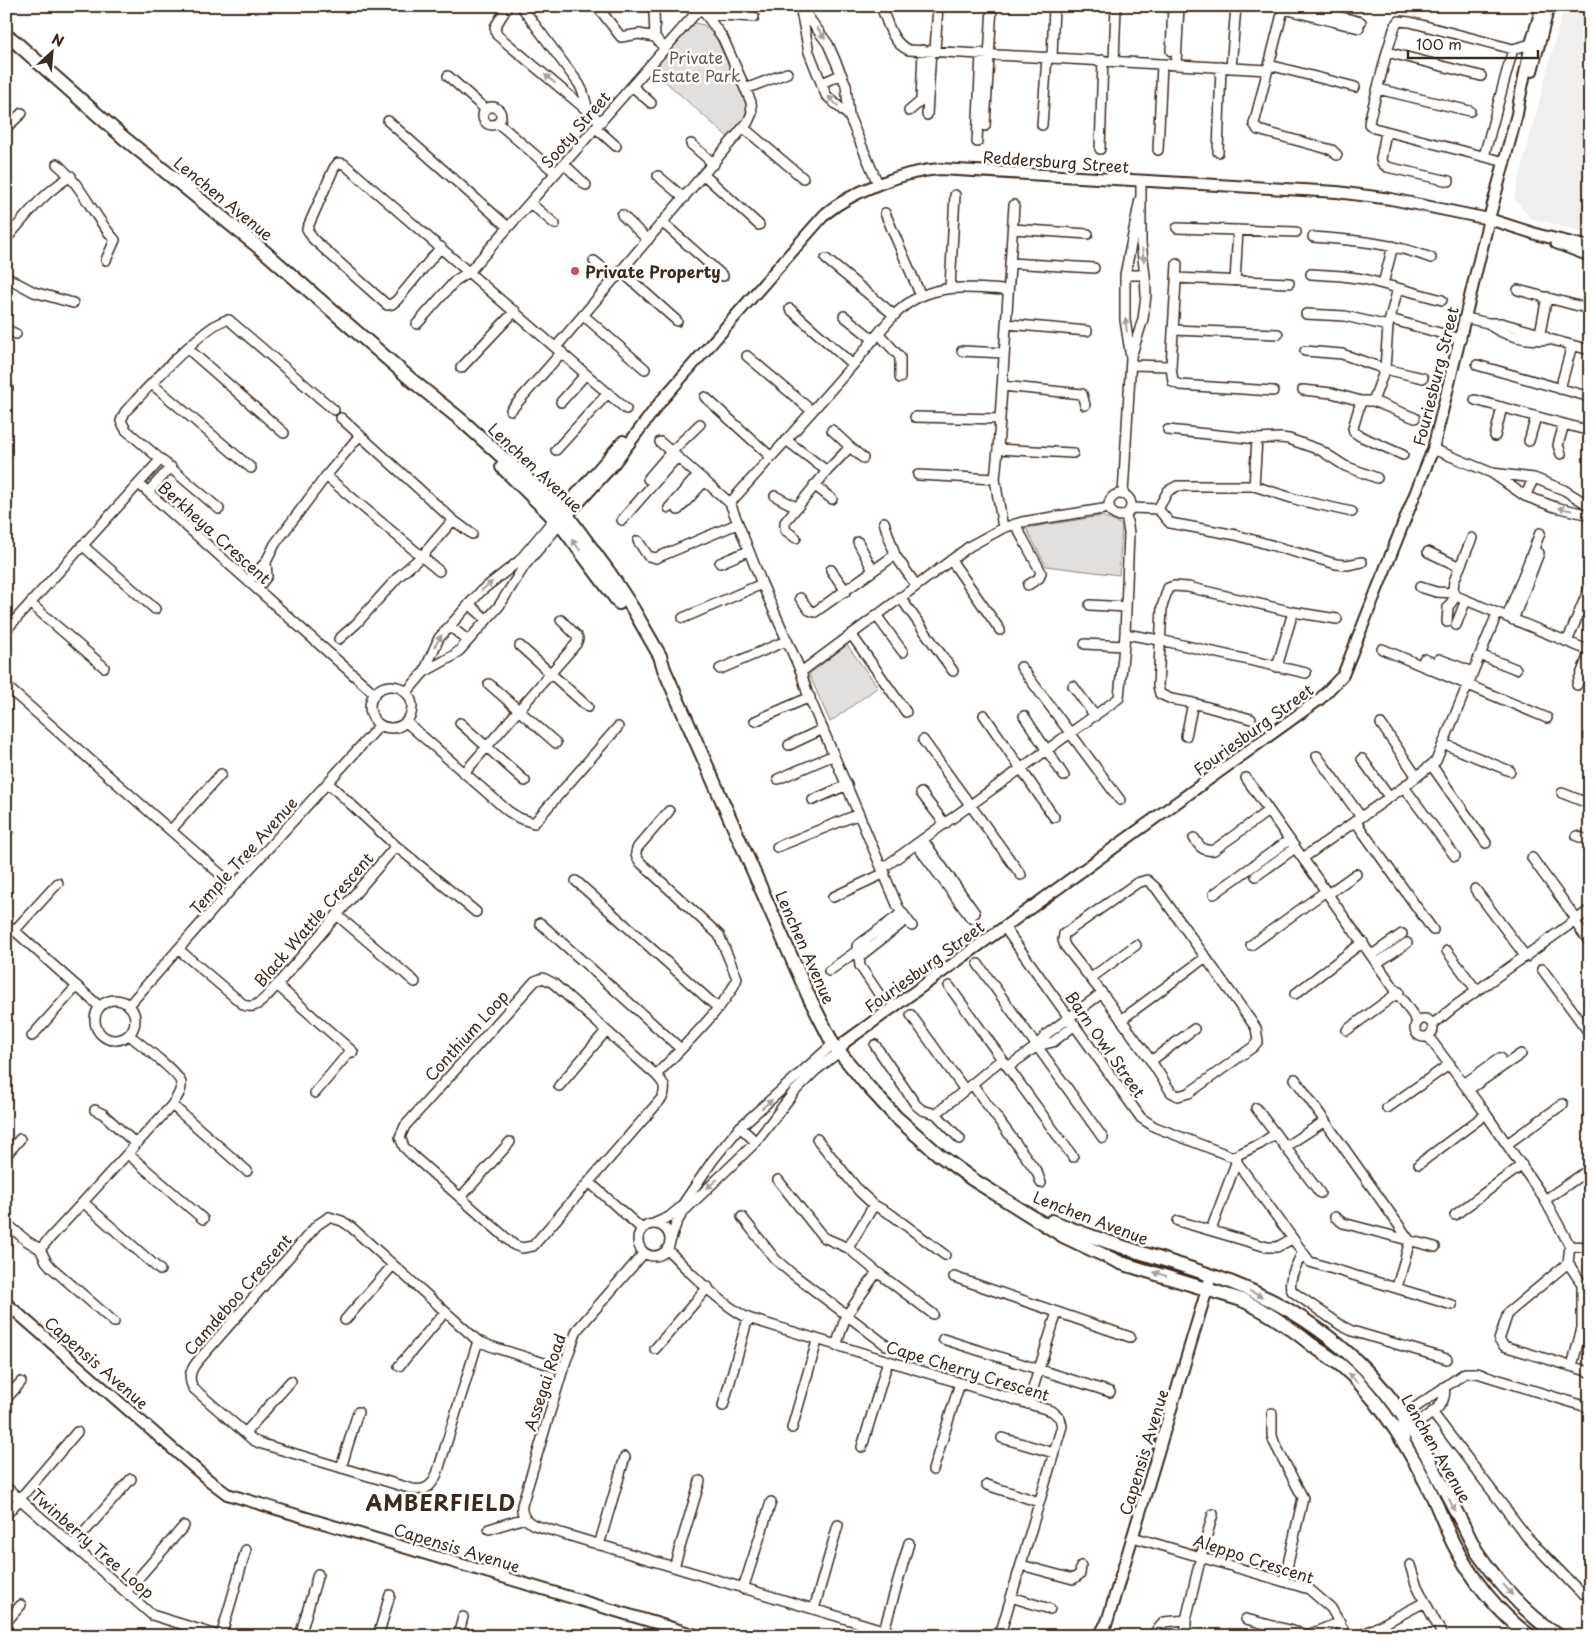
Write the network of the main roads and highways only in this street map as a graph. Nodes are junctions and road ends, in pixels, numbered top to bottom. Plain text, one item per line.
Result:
1 (9, 36) edge
2 (1012, 1205) junction
3 (1530, 1636) edge
4 (1558, 1636) edge

1 - 2 main road, Lenchen Avenue
3 -> 2 main road, Lenchen Avenue
2 -> 4 main road, Lenchen Avenue

